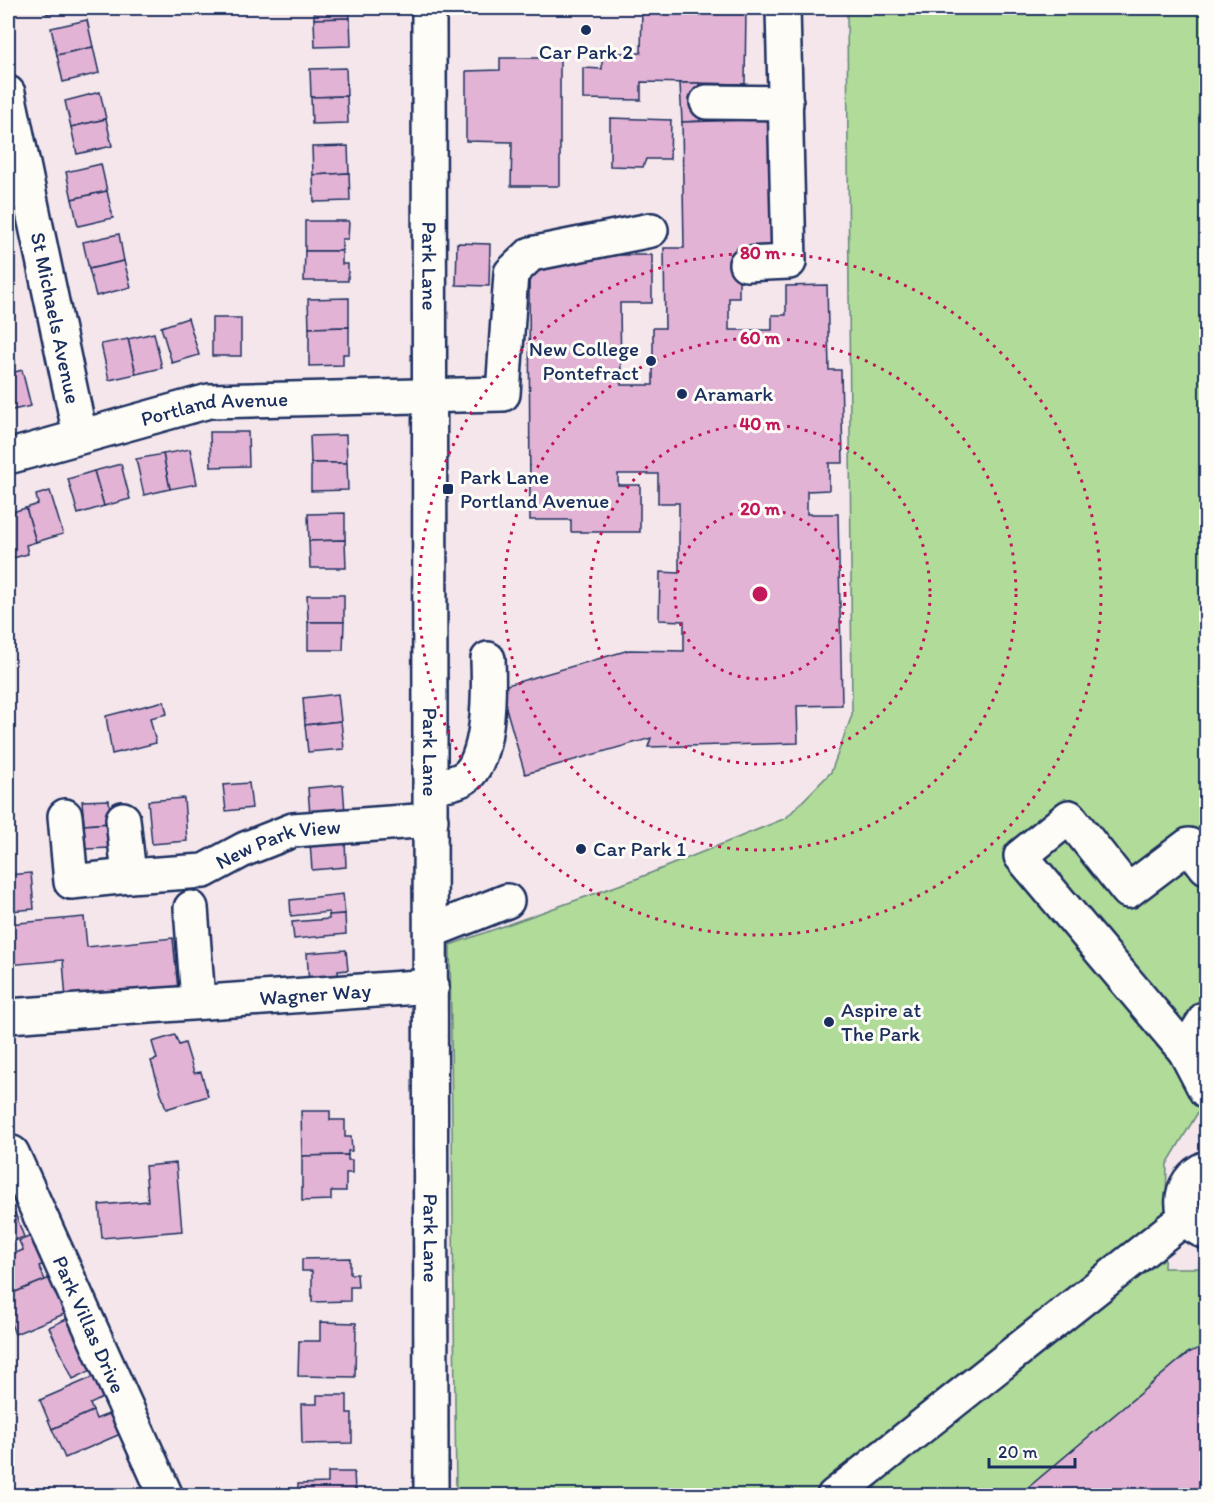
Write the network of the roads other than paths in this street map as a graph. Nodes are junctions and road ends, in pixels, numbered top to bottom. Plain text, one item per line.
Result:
1 (429, 8) edge
2 (783, 8) edge
3 (8, 93) edge
4 (707, 102) dead end
5 (786, 103) junction
6 (651, 230) dead end
7 (746, 264) dead end
8 (428, 398) junction
9 (80, 435) junction
10 (8, 457) edge
11 (488, 658) dead end
12 (430, 787) junction
13 (65, 816) dead end
14 (123, 819) dead end
15 (431, 820) junction
16 (1206, 867) edge
17 (129, 876) junction
18 (507, 901) dead end
19 (191, 908) dead end
20 (431, 931) junction
21 (432, 986) junction
22 (198, 1001) junction
23 (8, 1016) edge
24 (1206, 1018) edge
25 (1185, 1051) junction
26 (1206, 1091) edge
27 (12, 1153) dead end
28 (1206, 1168) edge
29 (1196, 1224) edge
30 (166, 1496) edge
31 (431, 1496) edge
32 (834, 1496) edge

1 - 8 street, Park Lane
2 - 5 street
3 - 9 street, St Michaels Avenue
4 - 5 street
5 - 7 street
6 - 8 street, Portland Avenue
8 - 9 street, Portland Avenue
8 - 12 street, Park Lane
9 - 10 street, Portland Avenue
11 - 12 street
12 - 15 street, Park Lane
13 - 17 street, New Park View
14 - 17 street
15 - 17 street, New Park View
15 - 20 street, Park Lane
16 - 25 street
18 - 20 street
19 - 22 street
20 - 21 street, Park Lane
21 - 22 street, Wagner Way
21 - 31 street, Park Lane
22 - 23 street, Wagner Way
24 - 25 street
25 - 26 street
27 - 30 street, Park Villas Drive
28 - 29 street
29 - 32 street

